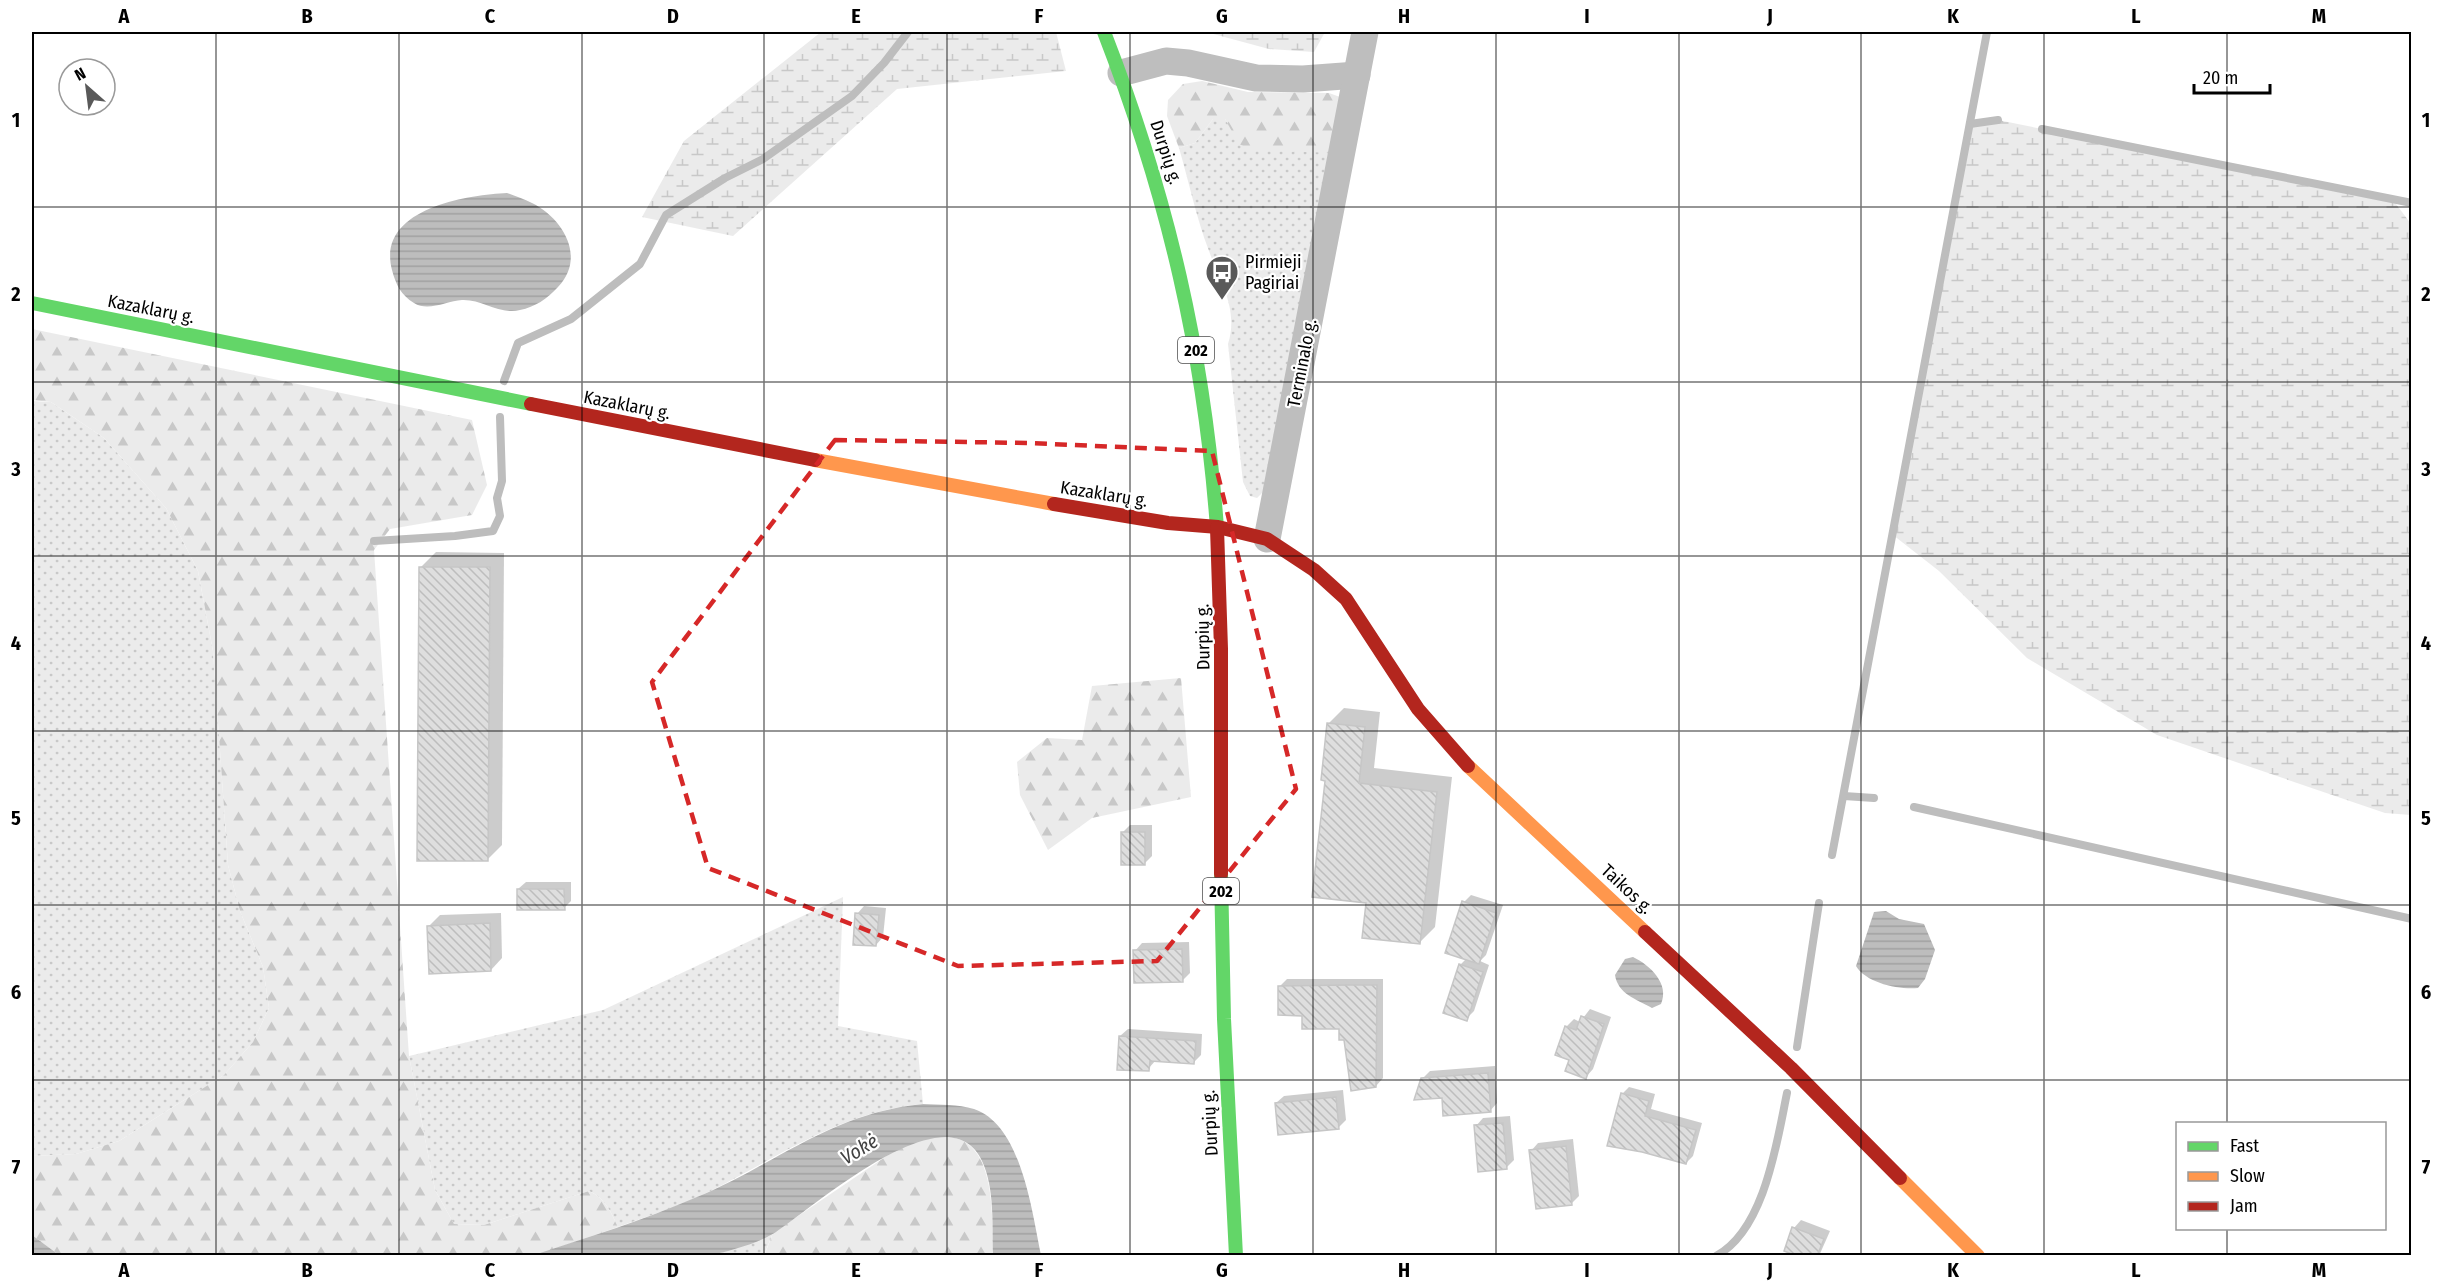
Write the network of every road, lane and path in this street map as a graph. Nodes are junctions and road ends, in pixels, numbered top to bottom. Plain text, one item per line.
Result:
1 (1104, 32) edge
2 (1365, 32) edge
3 (1121, 73) junction
4 (1357, 75) junction
5 (32, 303) edge
6 (1218, 527) junction
7 (1267, 539) junction
8 (1236, 1256) edge
9 (1978, 1256) edge

1 - 3 street, Durpių g. / 202
2 - 4 street, Terminalo g.
3 - 4 street
3 - 6 street, Durpių g. / 202
4 - 7 street, Terminalo g.
5 - 6 street, Kazaklarų g.
6 - 7 street
6 - 8 street, Durpių g. / 202
7 - 9 street, Taikos g.

